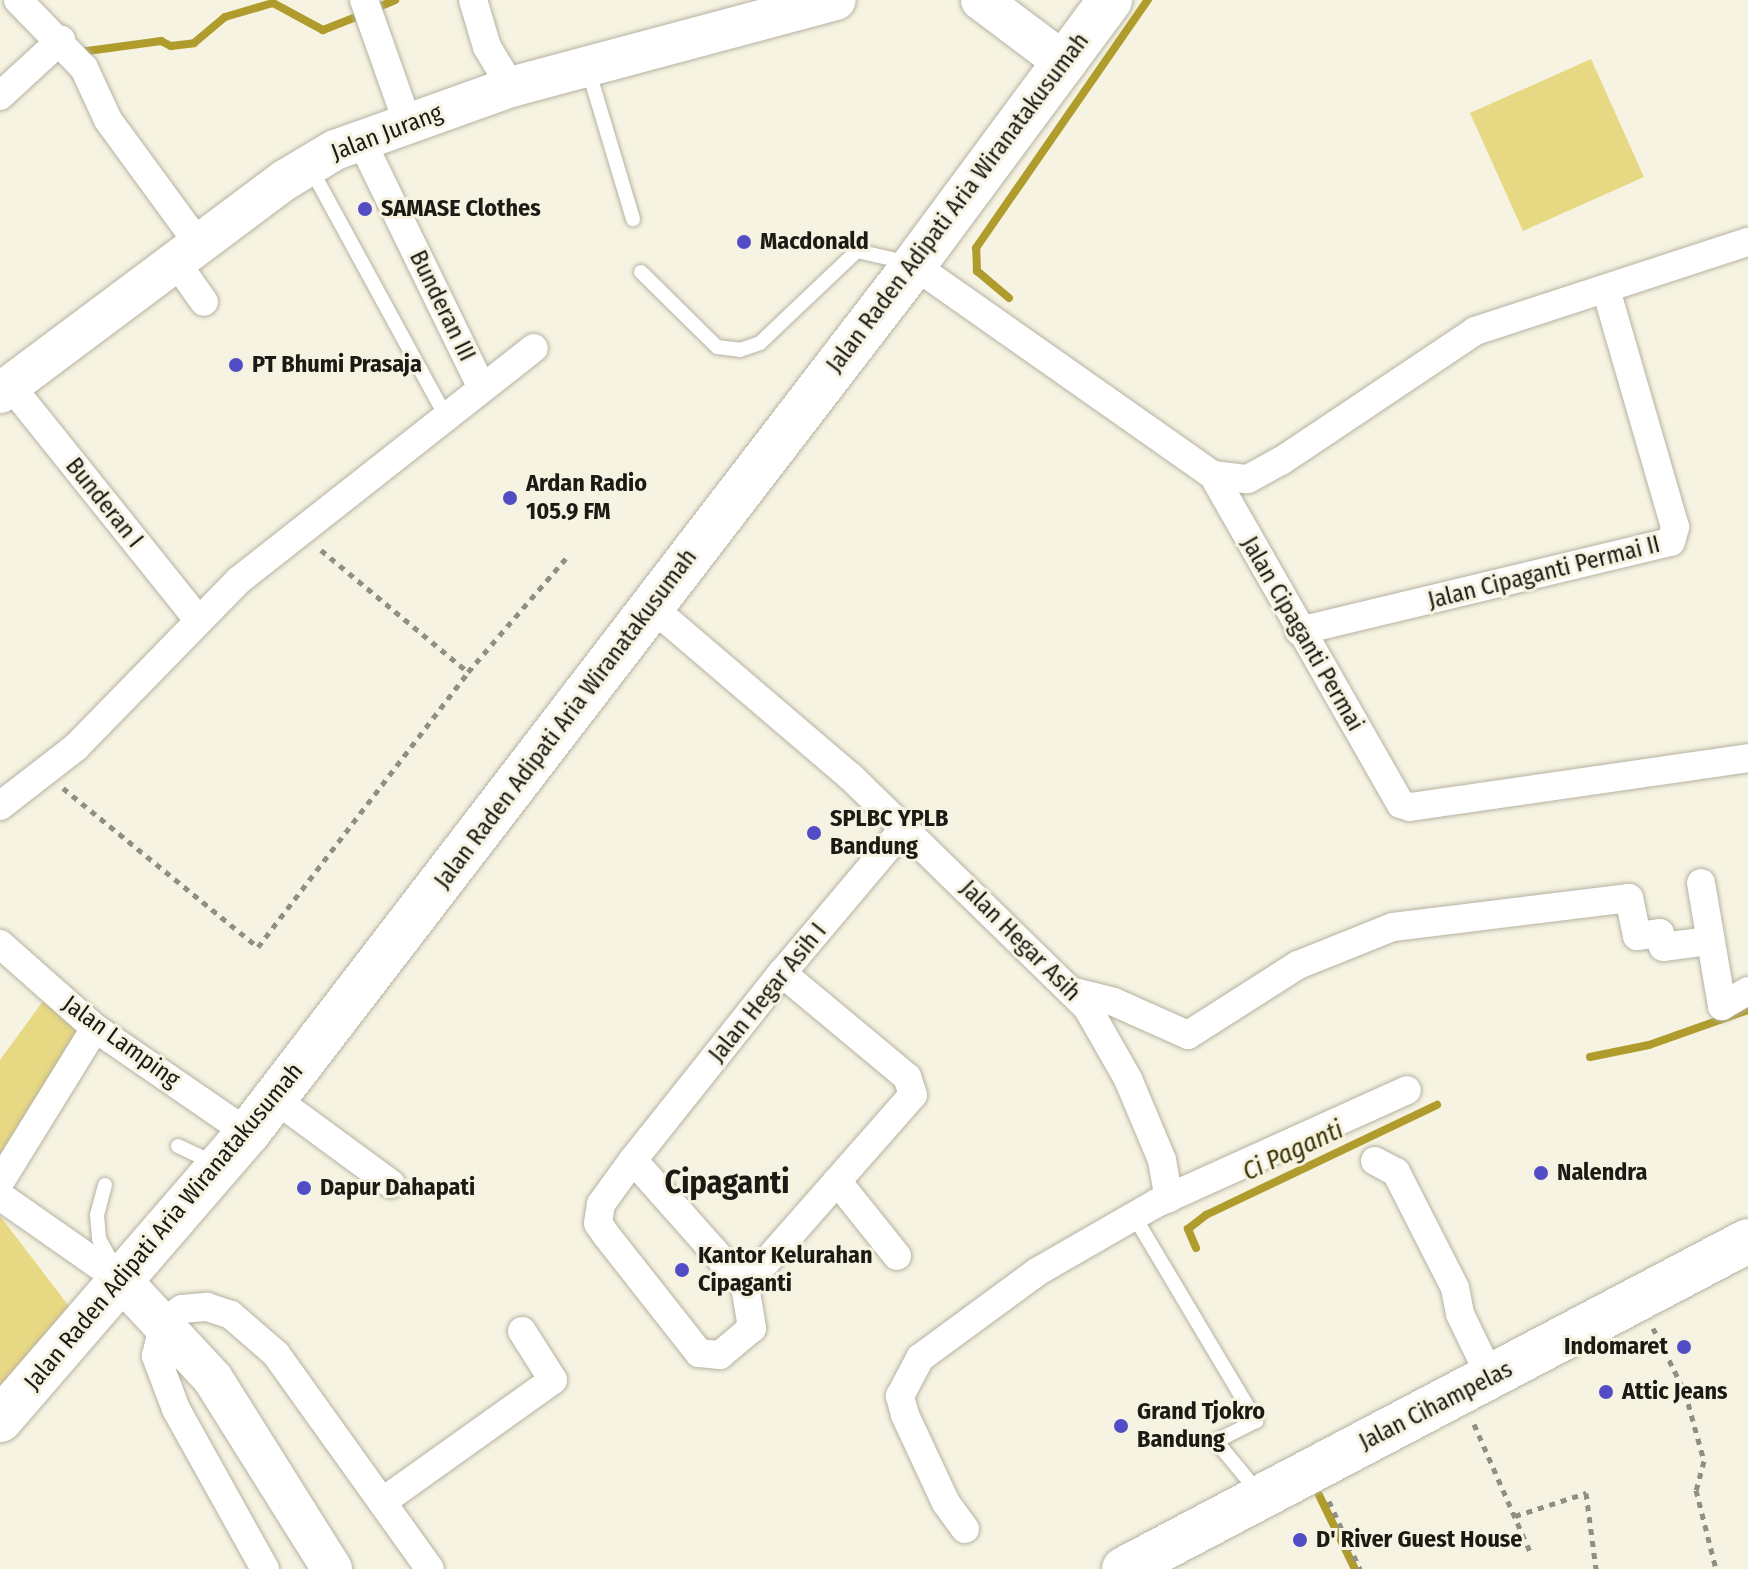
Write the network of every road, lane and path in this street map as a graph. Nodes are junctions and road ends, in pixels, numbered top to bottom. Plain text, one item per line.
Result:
1 (18, 0) edge
2 (364, 0) edge
3 (473, 0) edge
4 (836, 0) edge
5 (981, 0) edge
6 (1110, 0) edge
7 (61, 40) junction
8 (1066, 64) junction
9 (587, 65) junction
10 (511, 87) junction
11 (0, 96) edge
12 (408, 124) junction
13 (361, 140) junction
14 (308, 165) junction
15 (633, 219) dead end
16 (1748, 242) edge
17 (189, 256) junction
18 (914, 265) junction
19 (641, 272) dead end
20 (1606, 289) junction
21 (204, 302) dead end
22 (534, 348) dead end
23 (481, 386) junction
24 (5, 389) edge
25 (445, 415) junction
26 (1213, 475) junction
27 (298, 532) junction
28 (566, 558) dead end
29 (653, 608) junction
30 (199, 621) junction
31 (1299, 631) junction
32 (468, 672) junction
33 (1748, 758) edge
34 (44, 773) junction
35 (0, 806) edge
36 (905, 827) junction
37 (1701, 883) dead end
38 (1708, 941) junction
39 (0, 944) edge
40 (782, 973) junction
41 (1071, 991) junction
42 (1748, 991) edge
43 (95, 1028) junction
44 (1407, 1090) dead end
45 (274, 1098) junction
46 (248, 1133) junction
47 (178, 1146) dead end
48 (633, 1160) junction
49 (1375, 1161) dead end
50 (220, 1166) junction
51 (837, 1181) junction
52 (0, 1182) edge
53 (391, 1184) dead end
54 (105, 1185) dead end
55 (0, 1196) edge
56 (1169, 1198) junction
57 (1134, 1216) junction
58 (1748, 1241) edge
59 (897, 1256) dead end
60 (123, 1282) junction
61 (745, 1286) junction
62 (1640, 1299) junction
63 (164, 1322) junction
64 (522, 1331) dead end
65 (1476, 1386) junction
66 (0, 1420) edge
67 (1313, 1469) junction
68 (1262, 1497) junction
69 (382, 1502) junction
70 (1515, 1516) junction
71 (965, 1529) dead end
72 (1532, 1556) dead end
73 (260, 1567) edge
74 (332, 1569) edge
75 (430, 1569) edge
76 (1124, 1569) edge
77 (1360, 1569) edge
78 (1596, 1569) edge
79 (1716, 1569) edge

1 - 7 street
2 - 12 street
3 - 10 street
4 - 9 main road, Jalan Jurang
5 - 8 main road
6 - 8 main road, Jalan Raden Adipati Aria Wiranatakusumah
7 - 11 street
7 - 17 street
8 - 18 main road, Jalan Raden Adipati Aria Wiranatakusumah
9 - 10 main road, Jalan Jurang
9 - 15 lane
10 - 12 main road, Jalan Jurang
12 - 13 main road, Jalan Jurang
13 - 14 main road, Jalan Jurang
13 - 23 street, Bunderan III
14 - 17 main road, Jalan Jurang
14 - 25 lane
16 - 20 street
17 - 21 street
17 - 24 main road, Jalan Jurang
18 - 19 lane
18 - 26 street, Jalan Cipaganti Permai
18 - 29 main road, Jalan Raden Adipati Aria Wiranatakusumah
20 - 26 street
20 - 31 street, Jalan Cipaganti Permai II
22 - 23 street
23 - 25 street
24 - 30 street, Bunderan I
25 - 27 street
26 - 31 street, Jalan Cipaganti Permai
27 - 30 street
27 - 32 path
28 - 32 path
29 - 36 street, Jalan Hegar Asih
29 - 45 main road, Jalan Raden Adipati Aria Wiranatakusumah
30 - 34 street
31 - 33 street, Jalan Cipaganti Permai
32 - 34 path
34 - 35 street
36 - 40 street, Jalan Hegar Asih I
36 - 41 street, Jalan Hegar Asih
37 - 38 street
38 - 41 street
38 - 42 street
39 - 43 street, Jalan Lamping
40 - 48 street, Jalan Hegar Asih I
40 - 51 street
41 - 56 street, Jalan Hegar Asih
43 - 46 street, Jalan Lamping
43 - 52 street
44 - 56 street
45 - 46 main road, Jalan Raden Adipati Aria Wiranatakusumah
45 - 53 street
46 - 50 main road, Jalan Raden Adipati Aria Wiranatakusumah
47 - 50 lane
48 - 61 street
48 - 61 street, Jalan Hegar Asih I
49 - 65 street
50 - 60 main road, Jalan Raden Adipati Aria Wiranatakusumah
51 - 59 street
51 - 61 street
54 - 60 lane
55 - 60 street
56 - 57 street
57 - 68 lane
57 - 71 street
58 - 62 main road, Jalan Cihampelas
60 - 63 main road
60 - 66 main road, Jalan Raden Adipati Aria Wiranatakusumah
62 - 65 main road, Jalan Cihampelas
62 - 79 path
63 - 69 street
63 - 73 street
63 - 74 main road
64 - 69 street
65 - 67 main road, Jalan Cihampelas
65 - 70 path
67 - 68 main road, Jalan Cihampelas
67 - 77 path
68 - 76 main road, Jalan Cihampelas
69 - 75 street
70 - 72 path
70 - 78 path

